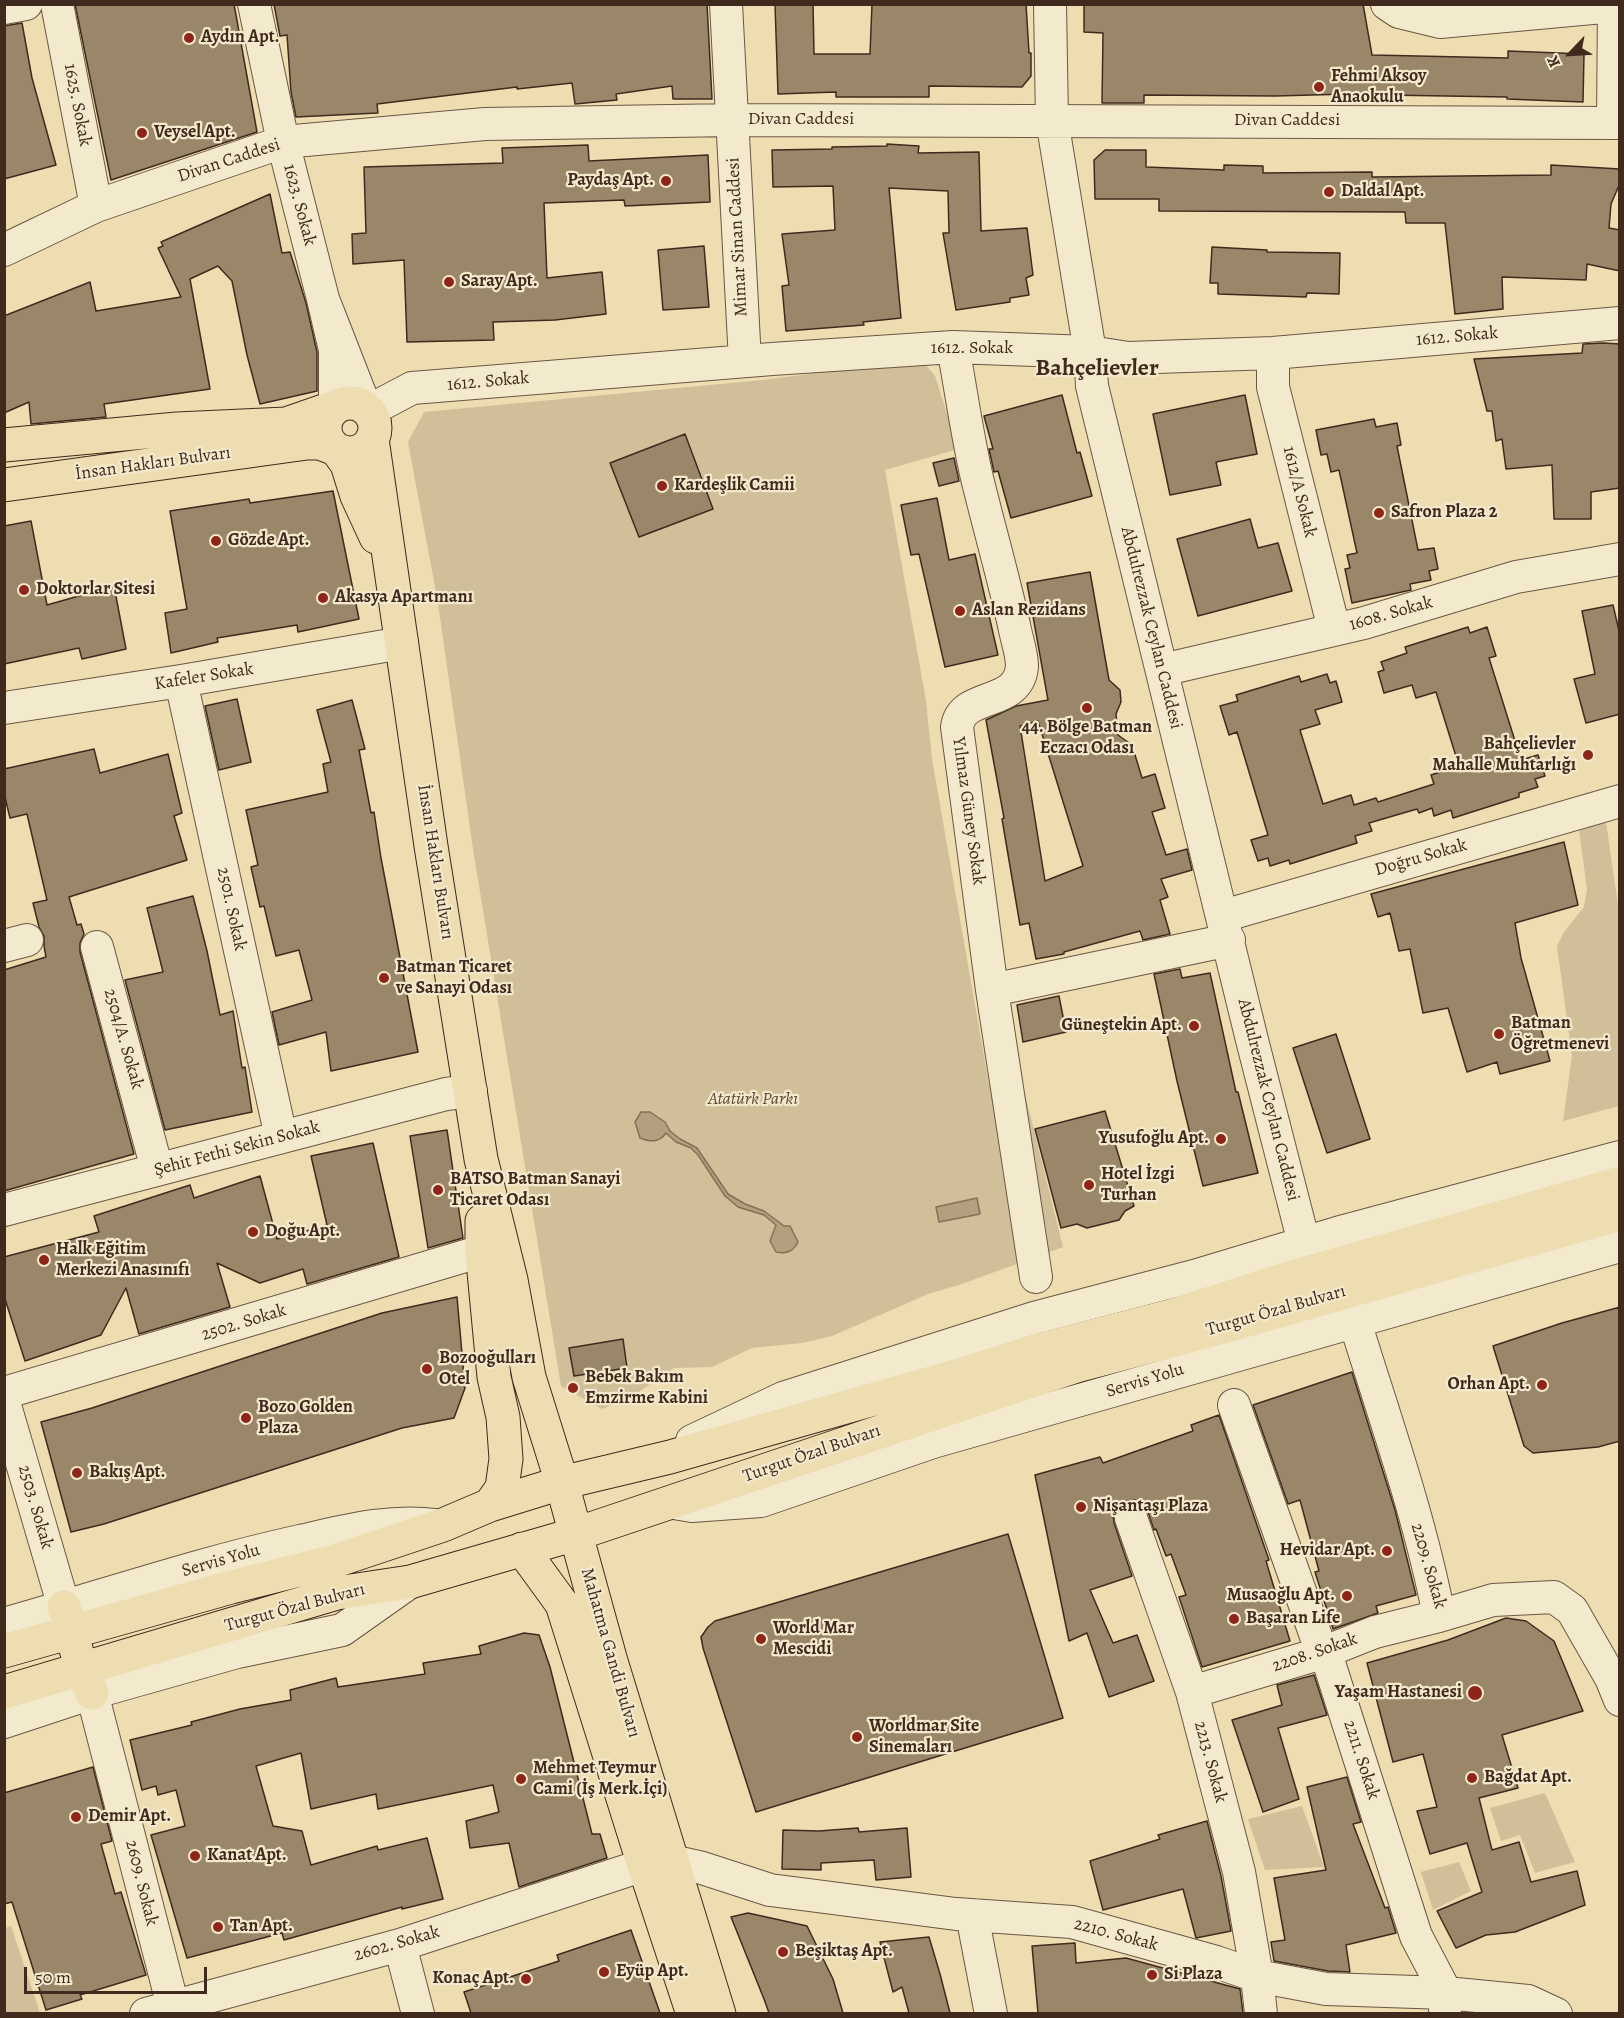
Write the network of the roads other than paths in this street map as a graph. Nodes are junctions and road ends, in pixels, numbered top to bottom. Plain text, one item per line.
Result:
1 (26, 4) edge
2 (57, 4) edge
3 (254, 4) edge
4 (726, 4) edge
5 (1050, 4) edge
6 (1387, 4) edge
7 (1614, 5) edge
8 (4, 8) edge
9 (732, 120) junction
10 (1052, 120) junction
11 (1616, 122) edge
12 (283, 142) junction
13 (96, 206) junction
14 (4, 250) edge
15 (1620, 323) edge
16 (954, 347) junction
17 (1090, 352) junction
18 (1273, 353) junction
19 (745, 361) junction
20 (358, 418) junction
21 (4, 445) edge
22 (336, 449) junction
23 (4, 485) edge
24 (1620, 559) edge
25 (390, 565) junction
26 (1334, 629) junction
27 (402, 643) junction
28 (1162, 670) junction
29 (181, 681) junction
30 (4, 708) edge
31 (1620, 801) edge
32 (1226, 928) junction
33 (97, 947) dead end
34 (992, 990) junction
35 (471, 1091) junction
36 (281, 1137) junction
37 (1620, 1157) edge
38 (481, 1159) junction
39 (157, 1170) junction
40 (1620, 1183) edge
41 (4, 1210) edge
42 (1620, 1215) edge
43 (1304, 1243) junction
44 (1620, 1246) edge
45 (482, 1251) junction
46 (1036, 1277) dead end
47 (1355, 1322) junction
48 (4, 1393) edge
49 (4, 1402) edge
50 (1234, 1405) dead end
51 (670, 1457) junction
52 (561, 1482) junction
53 (671, 1502) junction
54 (490, 1505) junction
55 (625, 1516) junction
56 (1131, 1518) dead end
57 (576, 1534) junction
58 (522, 1549) junction
59 (592, 1594) junction
60 (64, 1606) junction
61 (1439, 1616) junction
62 (4, 1624) edge
63 (4, 1651) edge
64 (1322, 1653) junction
65 (87, 1681) junction
66 (4, 1692) edge
67 (1192, 1692) junction
68 (1620, 1700) edge
69 (4, 1722) edge
70 (658, 1863) junction
71 (972, 1916) junction
72 (400, 1945) junction
73 (1257, 1976) junction
74 (1446, 2003) edge
75 (164, 2011) edge
76 (418, 2013) edge
77 (693, 2013) edge
78 (719, 2013) edge
79 (991, 2013) edge
80 (1261, 2013) edge
81 (1556, 2013) edge

1 - 8 street
2 - 13 street, 1625. Sokak
3 - 12 street, 1623. Sokak
4 - 9 street, Mimar Sinan Caddesi
5 - 10 street, Abdulrezzak Ceylan Caddesi
6 - 7 street
7 - 11 street
9 - 10 street, Divan Caddesi
9 - 12 street, Divan Caddesi
9 - 19 street, Mimar Sinan Caddesi
10 - 11 street, Divan Caddesi
10 - 17 street, Abdulrezzak Ceylan Caddesi
12 - 13 street, Divan Caddesi
12 - 20 street, 1623. Sokak
13 - 14 street, Divan Caddesi
15 - 18 street, 1612. Sokak
16 - 17 street, 1612. Sokak
16 - 19 street, 1612. Sokak
16 - 34 street, Yılmaz Güney Sokak
17 - 18 street, 1612. Sokak
17 - 28 street, Abdulrezzak Ceylan Caddesi
18 - 26 street, 1612/A Sokak
19 - 20 street, 1612. Sokak
20 - 21 main road, İnsan Hakları Bulvarı
20 - 22 main road
20 - 25 main road, İnsan Hakları Bulvarı
22 - 23 main road, İnsan Hakları Bulvarı
22 - 25 main road
24 - 26 street, 1608. Sokak
25 - 27 main road, İnsan Hakları Bulvarı
26 - 28 street, 1608. Sokak
27 - 29 street, Kafeler Sokak
27 - 35 main road, İnsan Hakları Bulvarı
28 - 32 street, Abdulrezzak Ceylan Caddesi
29 - 30 street, Kafeler Sokak
29 - 36 street, 2501. Sokak
31 - 32 street, Doğru Sokak
32 - 34 street, Doğru Sokak
32 - 43 street, Abdulrezzak Ceylan Caddesi
33 - 39 street, 2504/A. Sokak
34 - 46 street, Yılmaz Güney Sokak
35 - 36 street, Şehit Fethi Sekin Sokak
35 - 38 main road, İnsan Hakları Bulvarı
36 - 39 street, Şehit Fethi Sekin Sokak
37 - 43 street
38 - 45 main road
38 - 52 main road, Mahatma Gandi Bulvarı
39 - 41 street, Şehit Fethi Sekin Sokak
40 - 51 main road, Turgut Özal Bulvarı
42 - 53 main road, Turgut Özal Bulvarı
43 - 51 street
44 - 47 street, Servis Yolu
45 - 48 street, 2502. Sokak
45 - 54 main road
47 - 53 street, Servis Yolu
47 - 61 street, 2209. Sokak
49 - 60 street, 2503. Sokak
50 - 64 street, 2211. Sokak
51 - 52 main road, Turgut Özal Bulvarı
52 - 54 main road, Turgut Özal Bulvarı
52 - 57 main road, Mahatma Gandi Bulvarı
53 - 55 main road, Turgut Özal Bulvarı
54 - 60 main road, Turgut Özal Bulvarı
55 - 57 main road, Turgut Özal Bulvarı
55 - 59 main road
56 - 67 street, 2213. Sokak
57 - 58 main road, Turgut Özal Bulvarı
57 - 59 main road, Mahatma Gandi Bulvarı
58 - 65 main road, Turgut Özal Bulvarı
58 - 70 main road, Mahatma Gandi Bulvarı
59 - 70 main road, Mahatma Gandi Bulvarı
60 - 62 street
60 - 63 main road, Turgut Özal Bulvarı
60 - 65 main road
61 - 64 street, 2208. Sokak
61 - 68 street, 2209. Sokak
64 - 67 street, 2208. Sokak
64 - 74 street, 2211. Sokak
65 - 66 main road, Turgut Özal Bulvarı
65 - 69 street
65 - 75 street, 2609. Sokak
67 - 73 street, 2213. Sokak
70 - 71 street, 2210. Sokak
70 - 72 street, 2602. Sokak
70 - 77 main road, Mahatma Gandi Bulvarı
70 - 78 main road, Mahatma Gandi Bulvarı
71 - 73 street, 2210. Sokak
71 - 79 street
72 - 75 street, 2602. Sokak
72 - 76 street
73 - 74 street, 2210. Sokak
73 - 80 street, 2213. Sokak
74 - 81 street, 2210. Sokak

